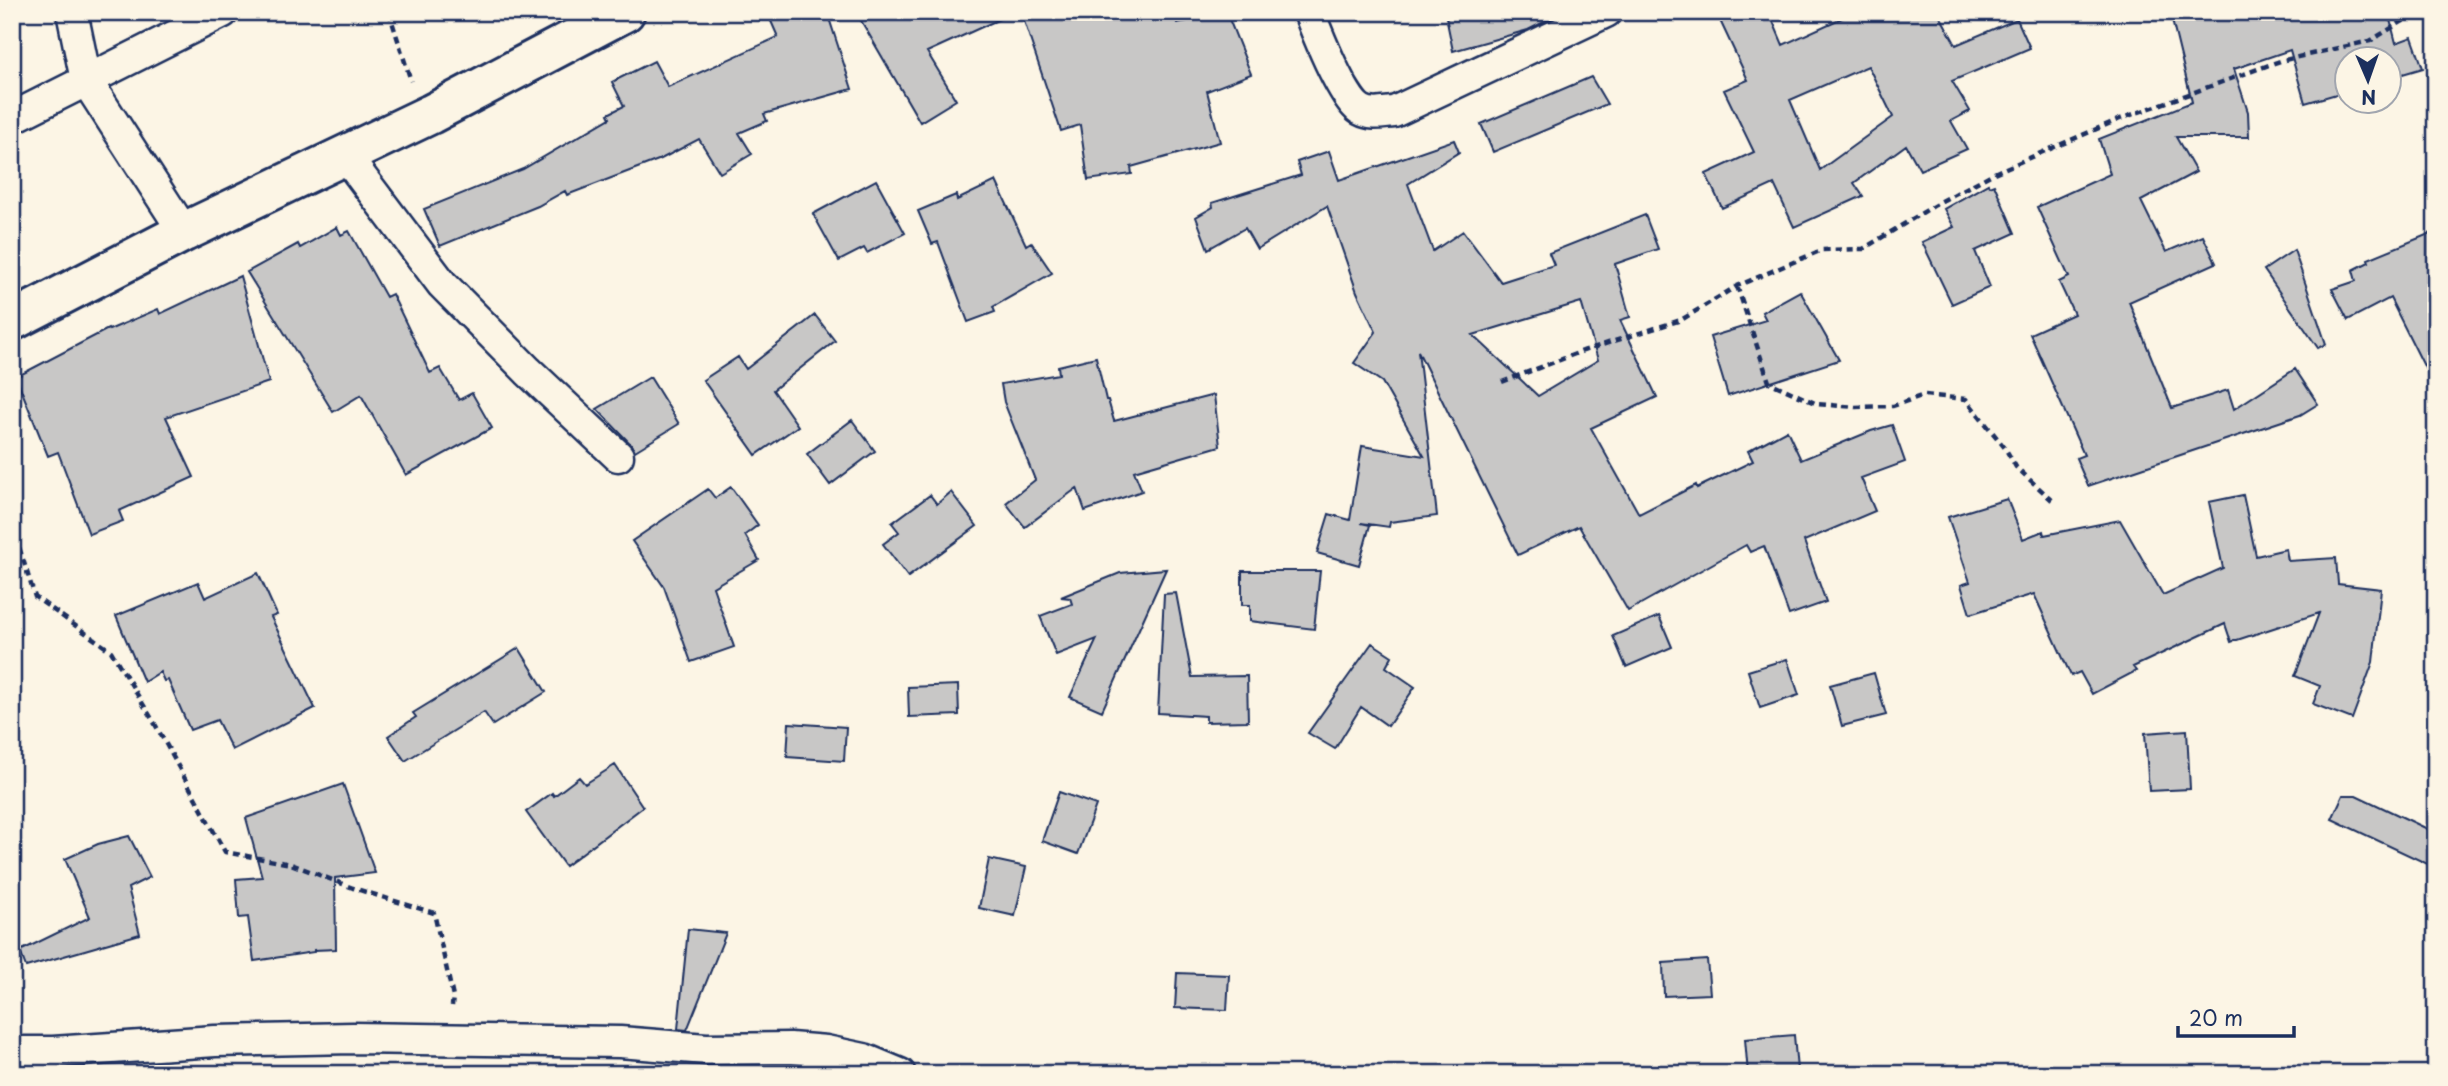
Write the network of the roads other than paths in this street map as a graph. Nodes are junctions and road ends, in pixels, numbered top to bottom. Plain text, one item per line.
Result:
1 (72, 12) edge
2 (223, 12) edge
3 (625, 12) edge
4 (1309, 12) edge
5 (1606, 12) edge
6 (86, 80) junction
7 (12, 118) edge
8 (344, 155) junction
9 (184, 232) junction
10 (12, 321) edge
11 (618, 456) dead end
12 (12, 1052) edge
13 (900, 1074) edge

1 - 6 street
2 - 6 street
3 - 8 street
4 - 5 street
6 - 7 street
6 - 9 street
8 - 9 street
8 - 11 street
9 - 10 street
12 - 13 street

